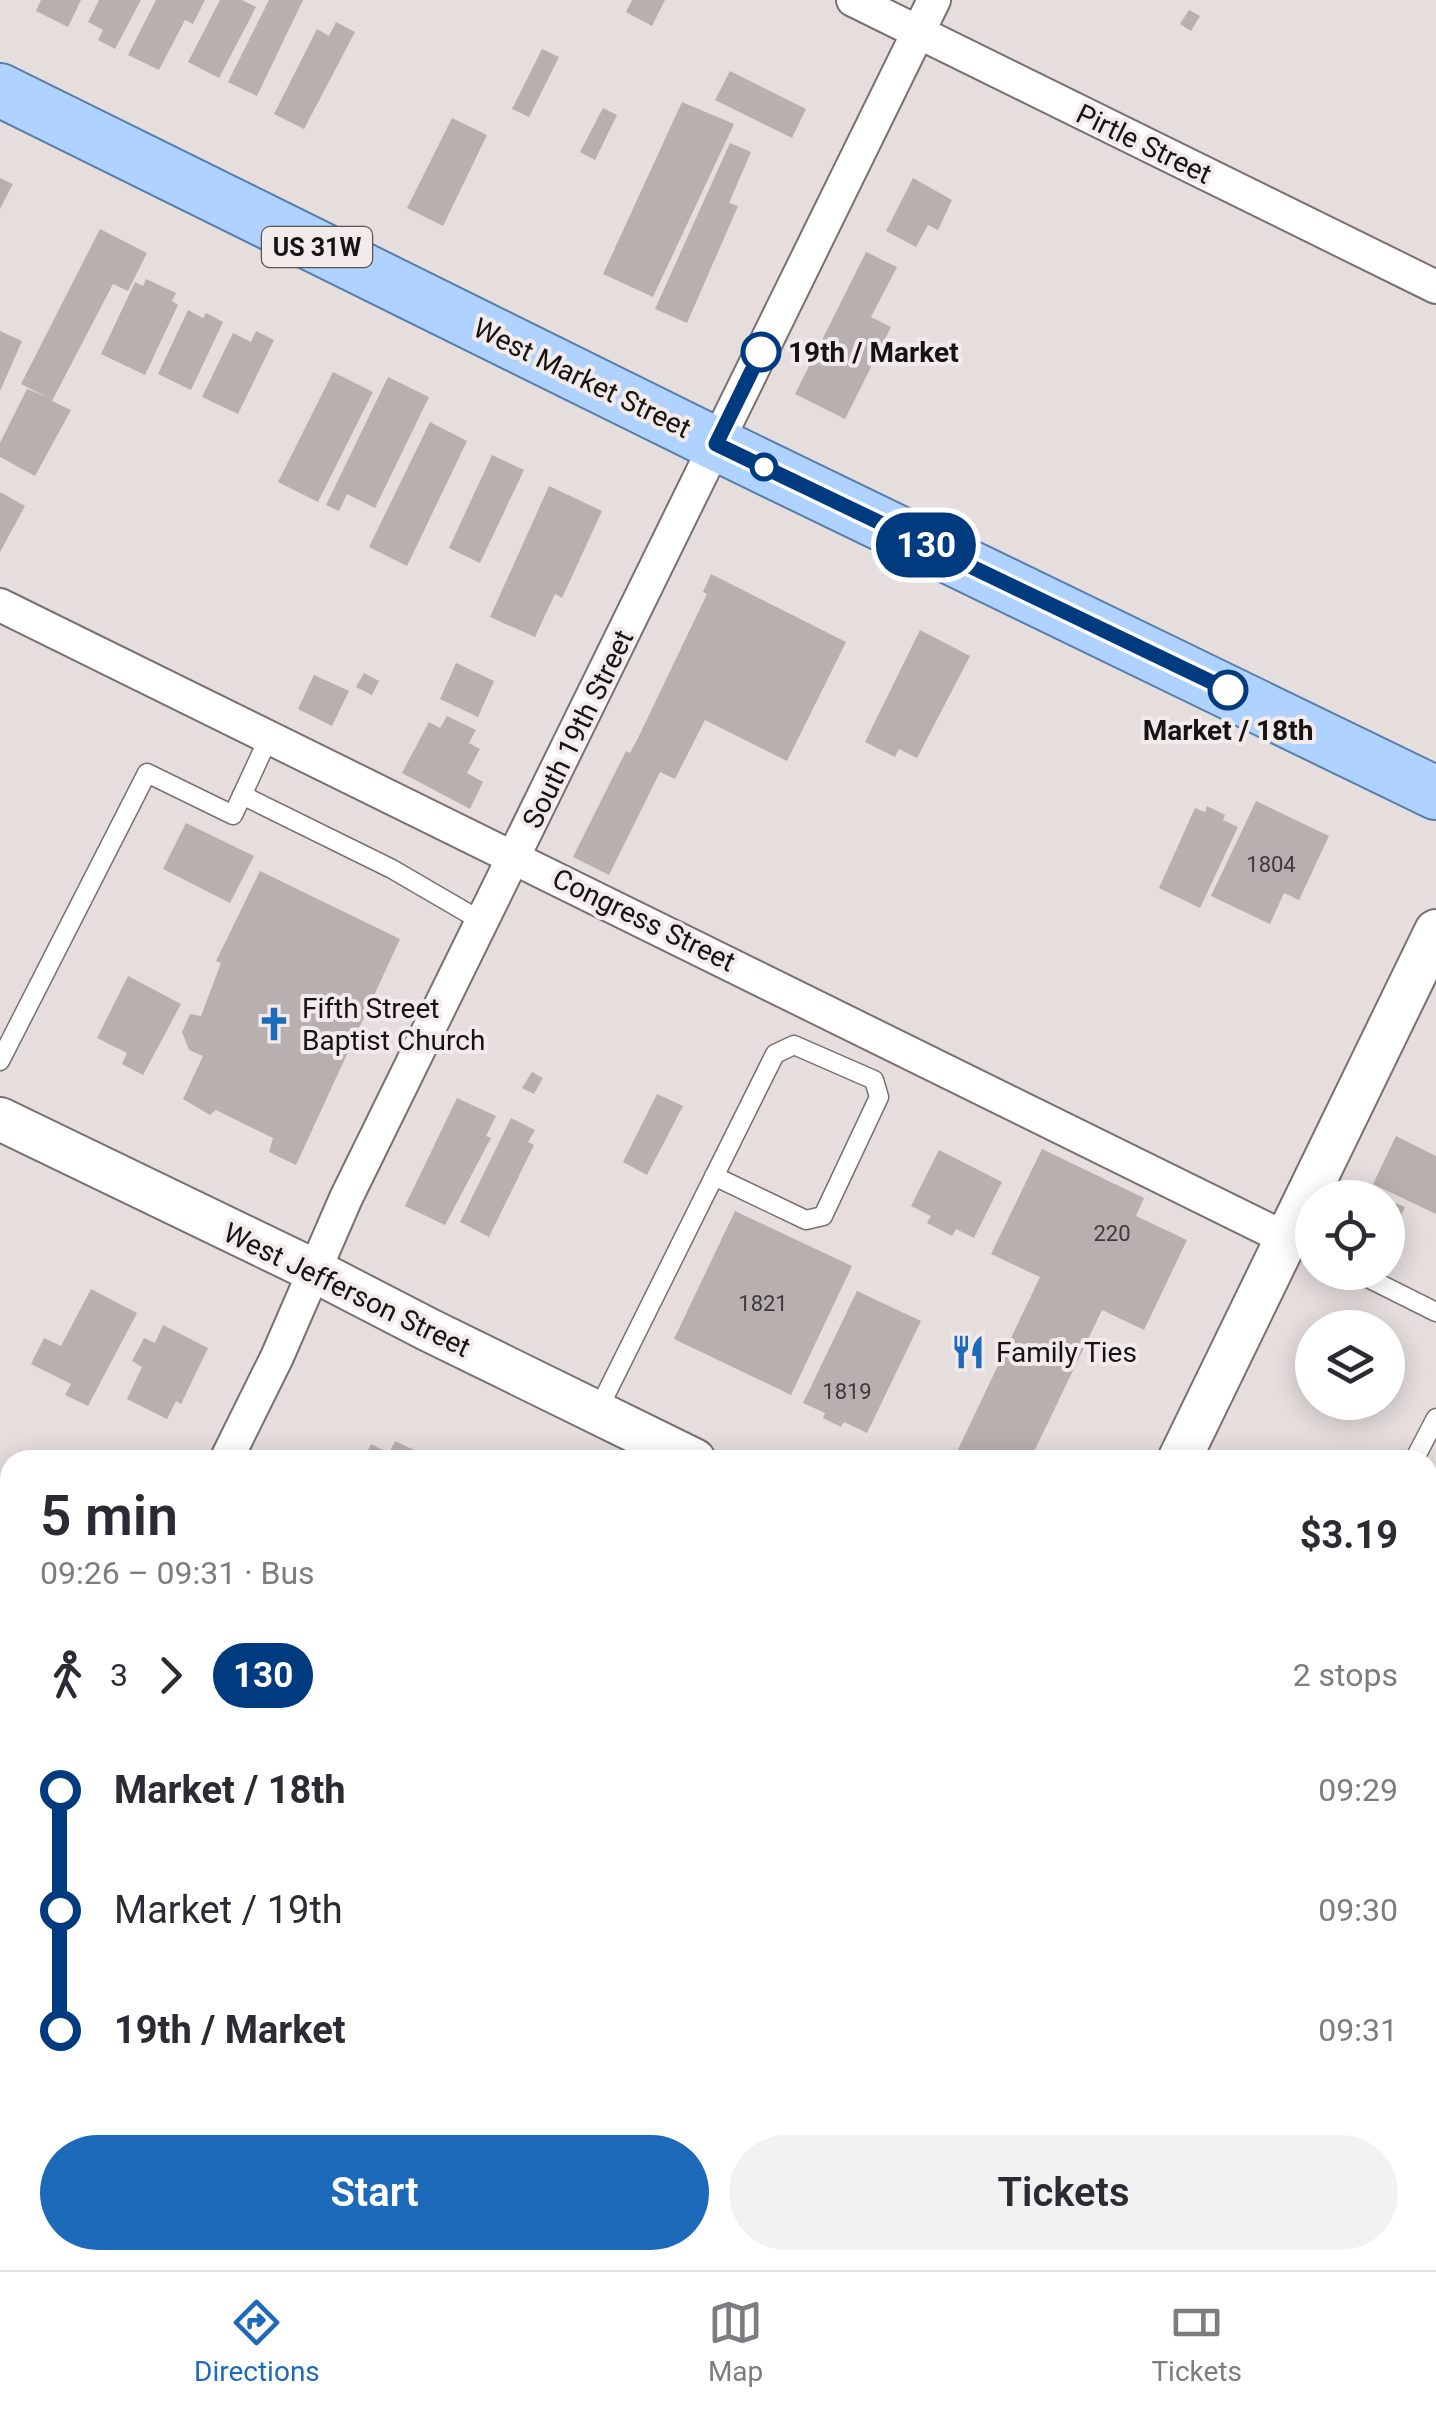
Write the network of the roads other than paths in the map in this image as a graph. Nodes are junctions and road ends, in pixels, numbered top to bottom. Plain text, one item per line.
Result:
1 (853, 0) edge
2 (934, 0) edge
3 (918, 32) junction
4 (0, 90) edge
5 (1436, 288) edge
6 (716, 444) junction
7 (0, 605) edge
8 (270, 738) junction
9 (1436, 793) edge
10 (242, 794) junction
11 (516, 857) junction
12 (483, 922) junction
13 (1436, 930) edge
14 (0, 1061) edge
15 (0, 1119) edge
16 (714, 1176) junction
17 (1293, 1242) junction
18 (315, 1271) junction
19 (1392, 1290) edge
20 (1436, 1312) edge
21 (597, 1413) junction
22 (1436, 1418) edge
23 (231, 1450) edge
24 (673, 1450) edge
25 (1184, 1450) edge
26 (1419, 1450) edge

1 - 3 street, Pirtle Street
2 - 3 street, South 19th Street
3 - 5 street, Pirtle Street
3 - 6 street, South 19th Street
4 - 6 main road, West Market Street / US 31W
6 - 9 main road, West Market Street / US 31W
6 - 11 street, South 19th Street
7 - 8 street, Congress Street
8 - 10 lane
8 - 11 street, Congress Street
10 - 12 lane
10 - 14 lane
11 - 12 street, South 19th Street
11 - 17 street, Congress Street
12 - 18 street, South 19th Street
13 - 17 street
15 - 18 street, West Jefferson Street
16 - 16 lane
16 - 21 lane
17 - 25 street
18 - 21 street, West Jefferson Street
18 - 23 street, South 19th Street
19 - 20 lane
21 - 24 street, West Jefferson Street
22 - 26 lane

